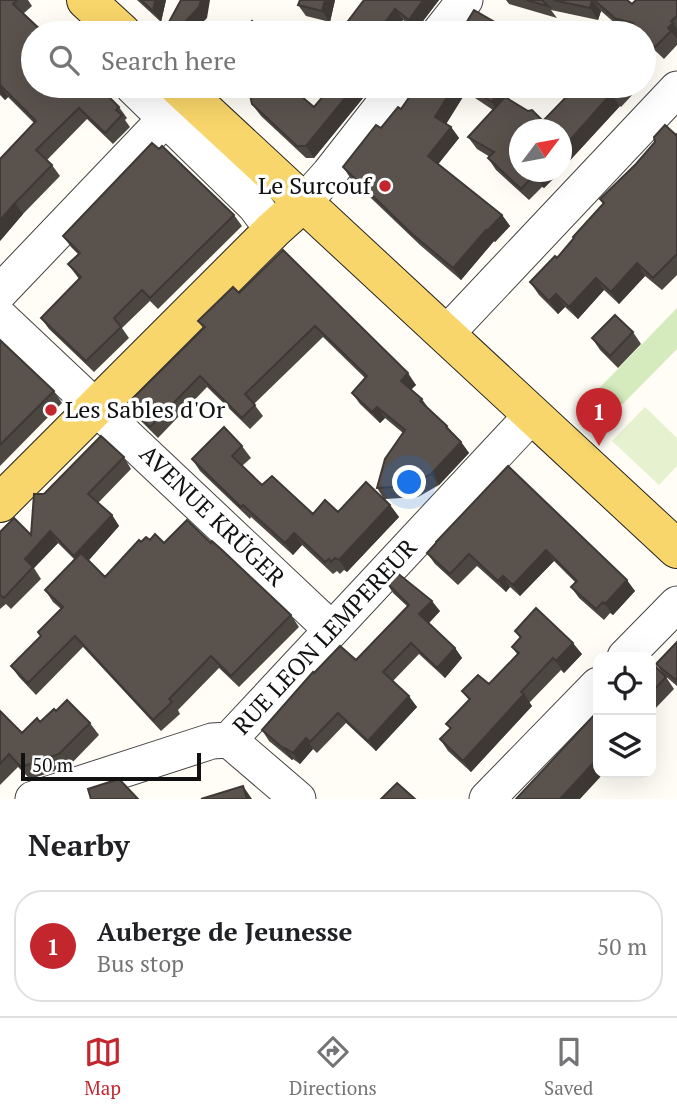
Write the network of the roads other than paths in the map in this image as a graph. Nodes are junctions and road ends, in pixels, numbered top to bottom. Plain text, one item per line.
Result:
1 (86, 0) edge
2 (465, 0) edge
3 (109, 21) edge
4 (448, 21) edge
5 (677, 89) edge
6 (388, 98) edge
7 (177, 100) edge
8 (304, 202) junction
9 (273, 230) junction
10 (0, 292) edge
11 (0, 317) edge
12 (446, 334) junction
13 (97, 407) junction
14 (532, 415) junction
15 (0, 503) edge
16 (677, 549) edge
17 (677, 604) edge
18 (331, 629) junction
19 (630, 652) edge
20 (593, 690) edge
21 (229, 740) junction
22 (33, 799) edge
23 (298, 799) edge
24 (486, 799) edge

1 - 3 main road
2 - 4 street
5 - 12 street
6 - 8 street
7 - 8 main road
7 - 9 street
7 - 10 street
8 - 9 main road
8 - 12 main road
9 - 13 main road
11 - 13 street, AVENUE KRÜGER
12 - 14 main road
13 - 15 main road
13 - 18 street, AVENUE KRÜGER
14 - 16 main road
14 - 18 street, RUE LEON LEMPEREUR
17 - 19 street
18 - 21 street, RUE LEON LEMPEREUR
20 - 24 street
21 - 22 street, RUE LEON LEMPEREUR
21 - 23 street

